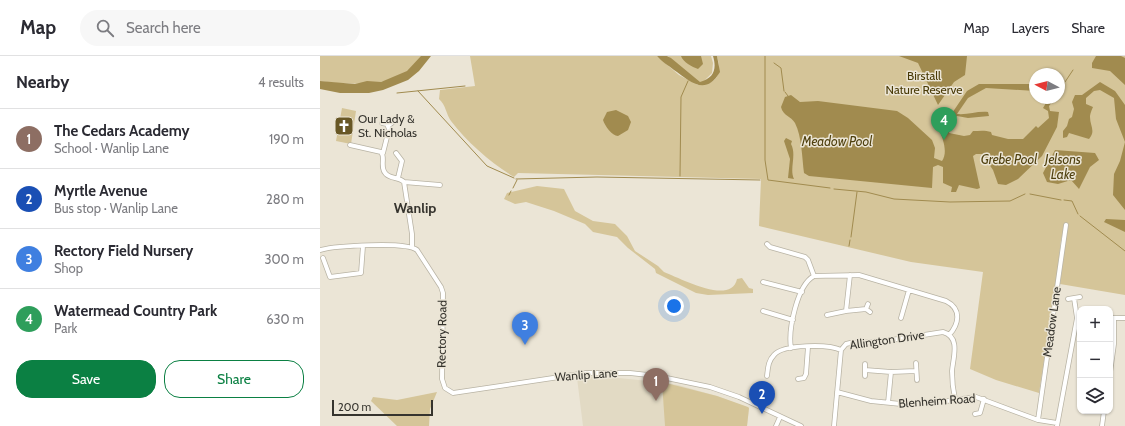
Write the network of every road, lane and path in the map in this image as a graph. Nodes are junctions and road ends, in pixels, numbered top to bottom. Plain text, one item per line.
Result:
1 (393, 122) dead end
2 (382, 123) dead end
3 (388, 126) junction
4 (350, 145) dead end
5 (383, 153) junction
6 (396, 153) dead end
7 (398, 178) junction
8 (404, 182) junction
9 (440, 185) dead end
10 (1066, 226) dead end
11 (362, 246) junction
12 (412, 247) junction
13 (769, 247) dead end
14 (320, 250) edge
15 (323, 258) dead end
16 (850, 275) junction
17 (814, 276) junction
18 (767, 281) dead end
19 (909, 290) junction
20 (802, 292) junction
21 (1080, 297) dead end
22 (1074, 298) junction
23 (1068, 299) dead end
24 (827, 308) dead end
25 (868, 309) dead end
26 (763, 311) dead end
27 (846, 311) junction
28 (770, 313) junction
29 (897, 313) dead end
30 (1077, 313) edge
31 (1113, 318) edge
32 (1125, 318) edge
33 (769, 319) dead end
34 (793, 320) junction
35 (1077, 323) edge
36 (1113, 331) edge
37 (949, 335) junction
38 (808, 347) junction
39 (791, 348) junction
40 (841, 350) junction
41 (1113, 351) edge
42 (916, 363) dead end
43 (865, 364) dead end
44 (763, 365) dead end
45 (769, 366) junction
46 (865, 370) junction
47 (916, 371) junction
48 (891, 372) junction
49 (767, 376) dead end
50 (865, 376) dead end
51 (798, 379) dead end
52 (917, 380) dead end
53 (529, 381) joint
54 (837, 392) junction
55 (955, 399) junction
56 (984, 399) junction
57 (888, 403) junction
58 (1104, 414) edge
59 (985, 416) dead end
60 (780, 417) junction
61 (1038, 420) junction
62 (1057, 425) edge
63 (776, 426) edge
64 (801, 426) edge
65 (834, 426) edge
66 (1102, 426) edge

1 - 3 street
2 - 3 street
3 - 5 street
4 - 5 street
5 - 7 street
6 - 7 street
7 - 8 street
8 - 9 street
8 - 12 street
10 - 61 street, Meadow Lane
11 - 12 street
11 - 14 street
11 - 15 street
12 - 53 street, Rectory Road
13 - 17 street
16 - 17 street
16 - 19 street
16 - 27 street
17 - 20 street
18 - 20 street
19 - 29 street
19 - 37 street
20 - 34 street
21 - 22 street
22 - 23 street
22 - 30 street
24 - 27 street
25 - 27 street
26 - 28 street
28 - 33 street
28 - 34 street
31 - 32 street
34 - 39 street
35 - 62 street
36 - 41 street
37 - 40 street, Allington Drive
37 - 55 street
38 - 39 street, Allington Drive
38 - 40 street, Allington Drive
38 - 51 street
39 - 45 street, Allington Drive
40 - 54 street
42 - 47 street
43 - 46 street
44 - 45 street
45 - 49 street, Allington Drive
46 - 48 street
46 - 50 street
47 - 48 street
47 - 52 street
48 - 57 street
53 - 60 street, Wanlip Lane
54 - 57 street, Blenheim Road
54 - 65 street
55 - 56 street, Blenheim Road
55 - 57 street, Blenheim Road
56 - 59 street
56 - 61 street, Blenheim Road
58 - 66 street
60 - 63 street
60 - 64 street, Wanlip Lane
61 - 62 street, Blenheim Road

